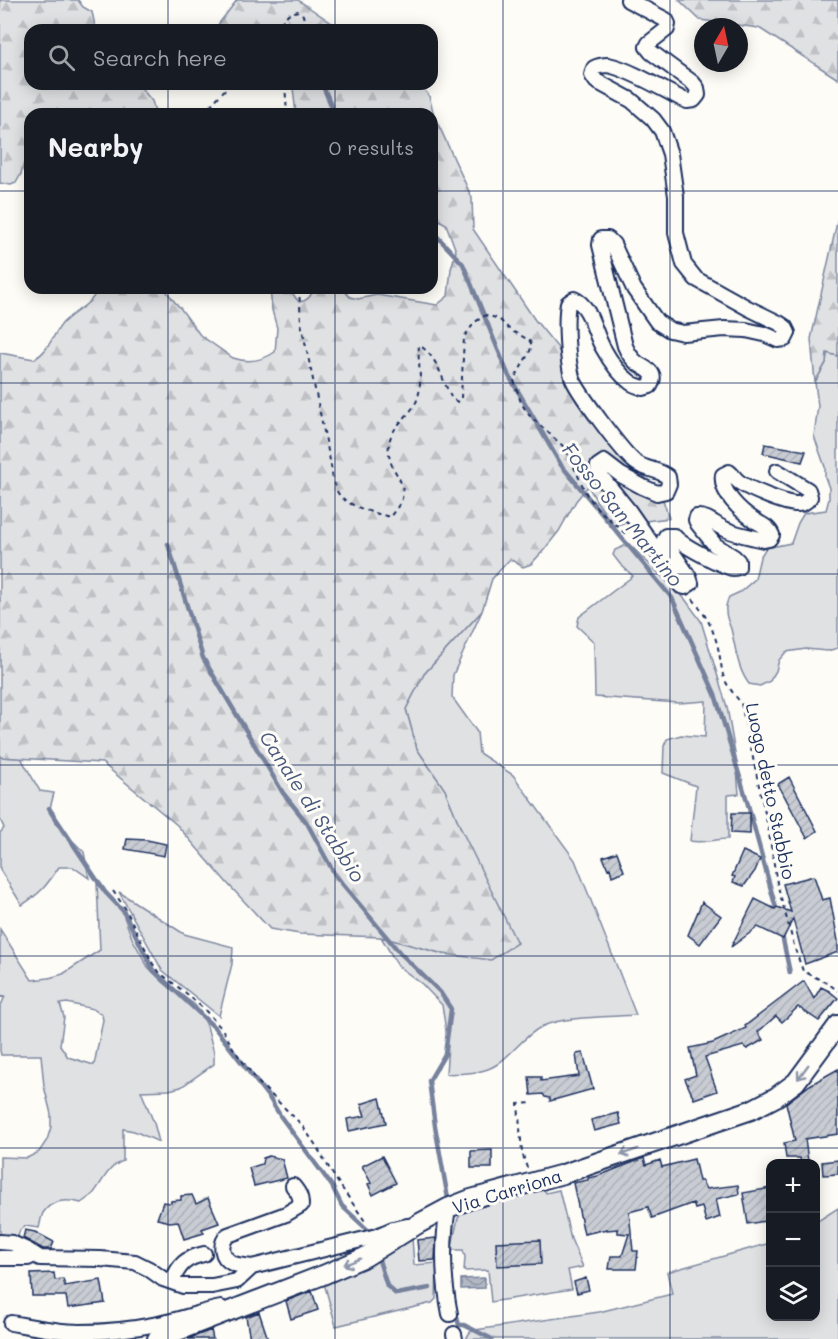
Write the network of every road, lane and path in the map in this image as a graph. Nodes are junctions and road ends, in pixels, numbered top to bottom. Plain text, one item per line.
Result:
1 (628, 0) edge
2 (280, 24) edge
3 (301, 24) edge
4 (225, 90) edge
5 (285, 90) edge
6 (209, 108) edge
7 (287, 108) edge
8 (299, 294) edge
9 (777, 471) dead end
10 (632, 539) dead end
11 (685, 587) junction
12 (113, 891) dead end
13 (838, 991) edge
14 (838, 1025) edge
15 (534, 1103) dead end
16 (532, 1182) junction
17 (293, 1186) dead end
18 (448, 1208) junction
19 (418, 1224) junction
20 (377, 1236) junction
21 (0, 1242) edge
22 (204, 1254) dead end
23 (34, 1255) junction
24 (0, 1258) edge
25 (252, 1267) junction
26 (172, 1282) junction
27 (252, 1301) junction
28 (450, 1314) dead end
29 (11, 1323) dead end
30 (94, 1335) edge
31 (157, 1339) edge

1 - 11 street
2 - 3 path
4 - 6 path
5 - 7 path
8 - 10 path
9 - 11 street
11 - 13 path, Luogo detto Stabbio
12 - 20 path
14 -> 16 main road, Via Carriona
15 - 16 path
16 - 18 main road, Via Carriona
17 - 25 street
18 - 19 main road, Via Carriona
18 - 28 street
19 - 20 street
19 -> 27 main road, Via Carriona
20 - 25 street
21 - 23 street
22 - 26 street
23 - 24 street
23 - 26 street
25 - 26 street
27 - 30 street
27 - 31 main road, Via Carriona
29 - 30 street

